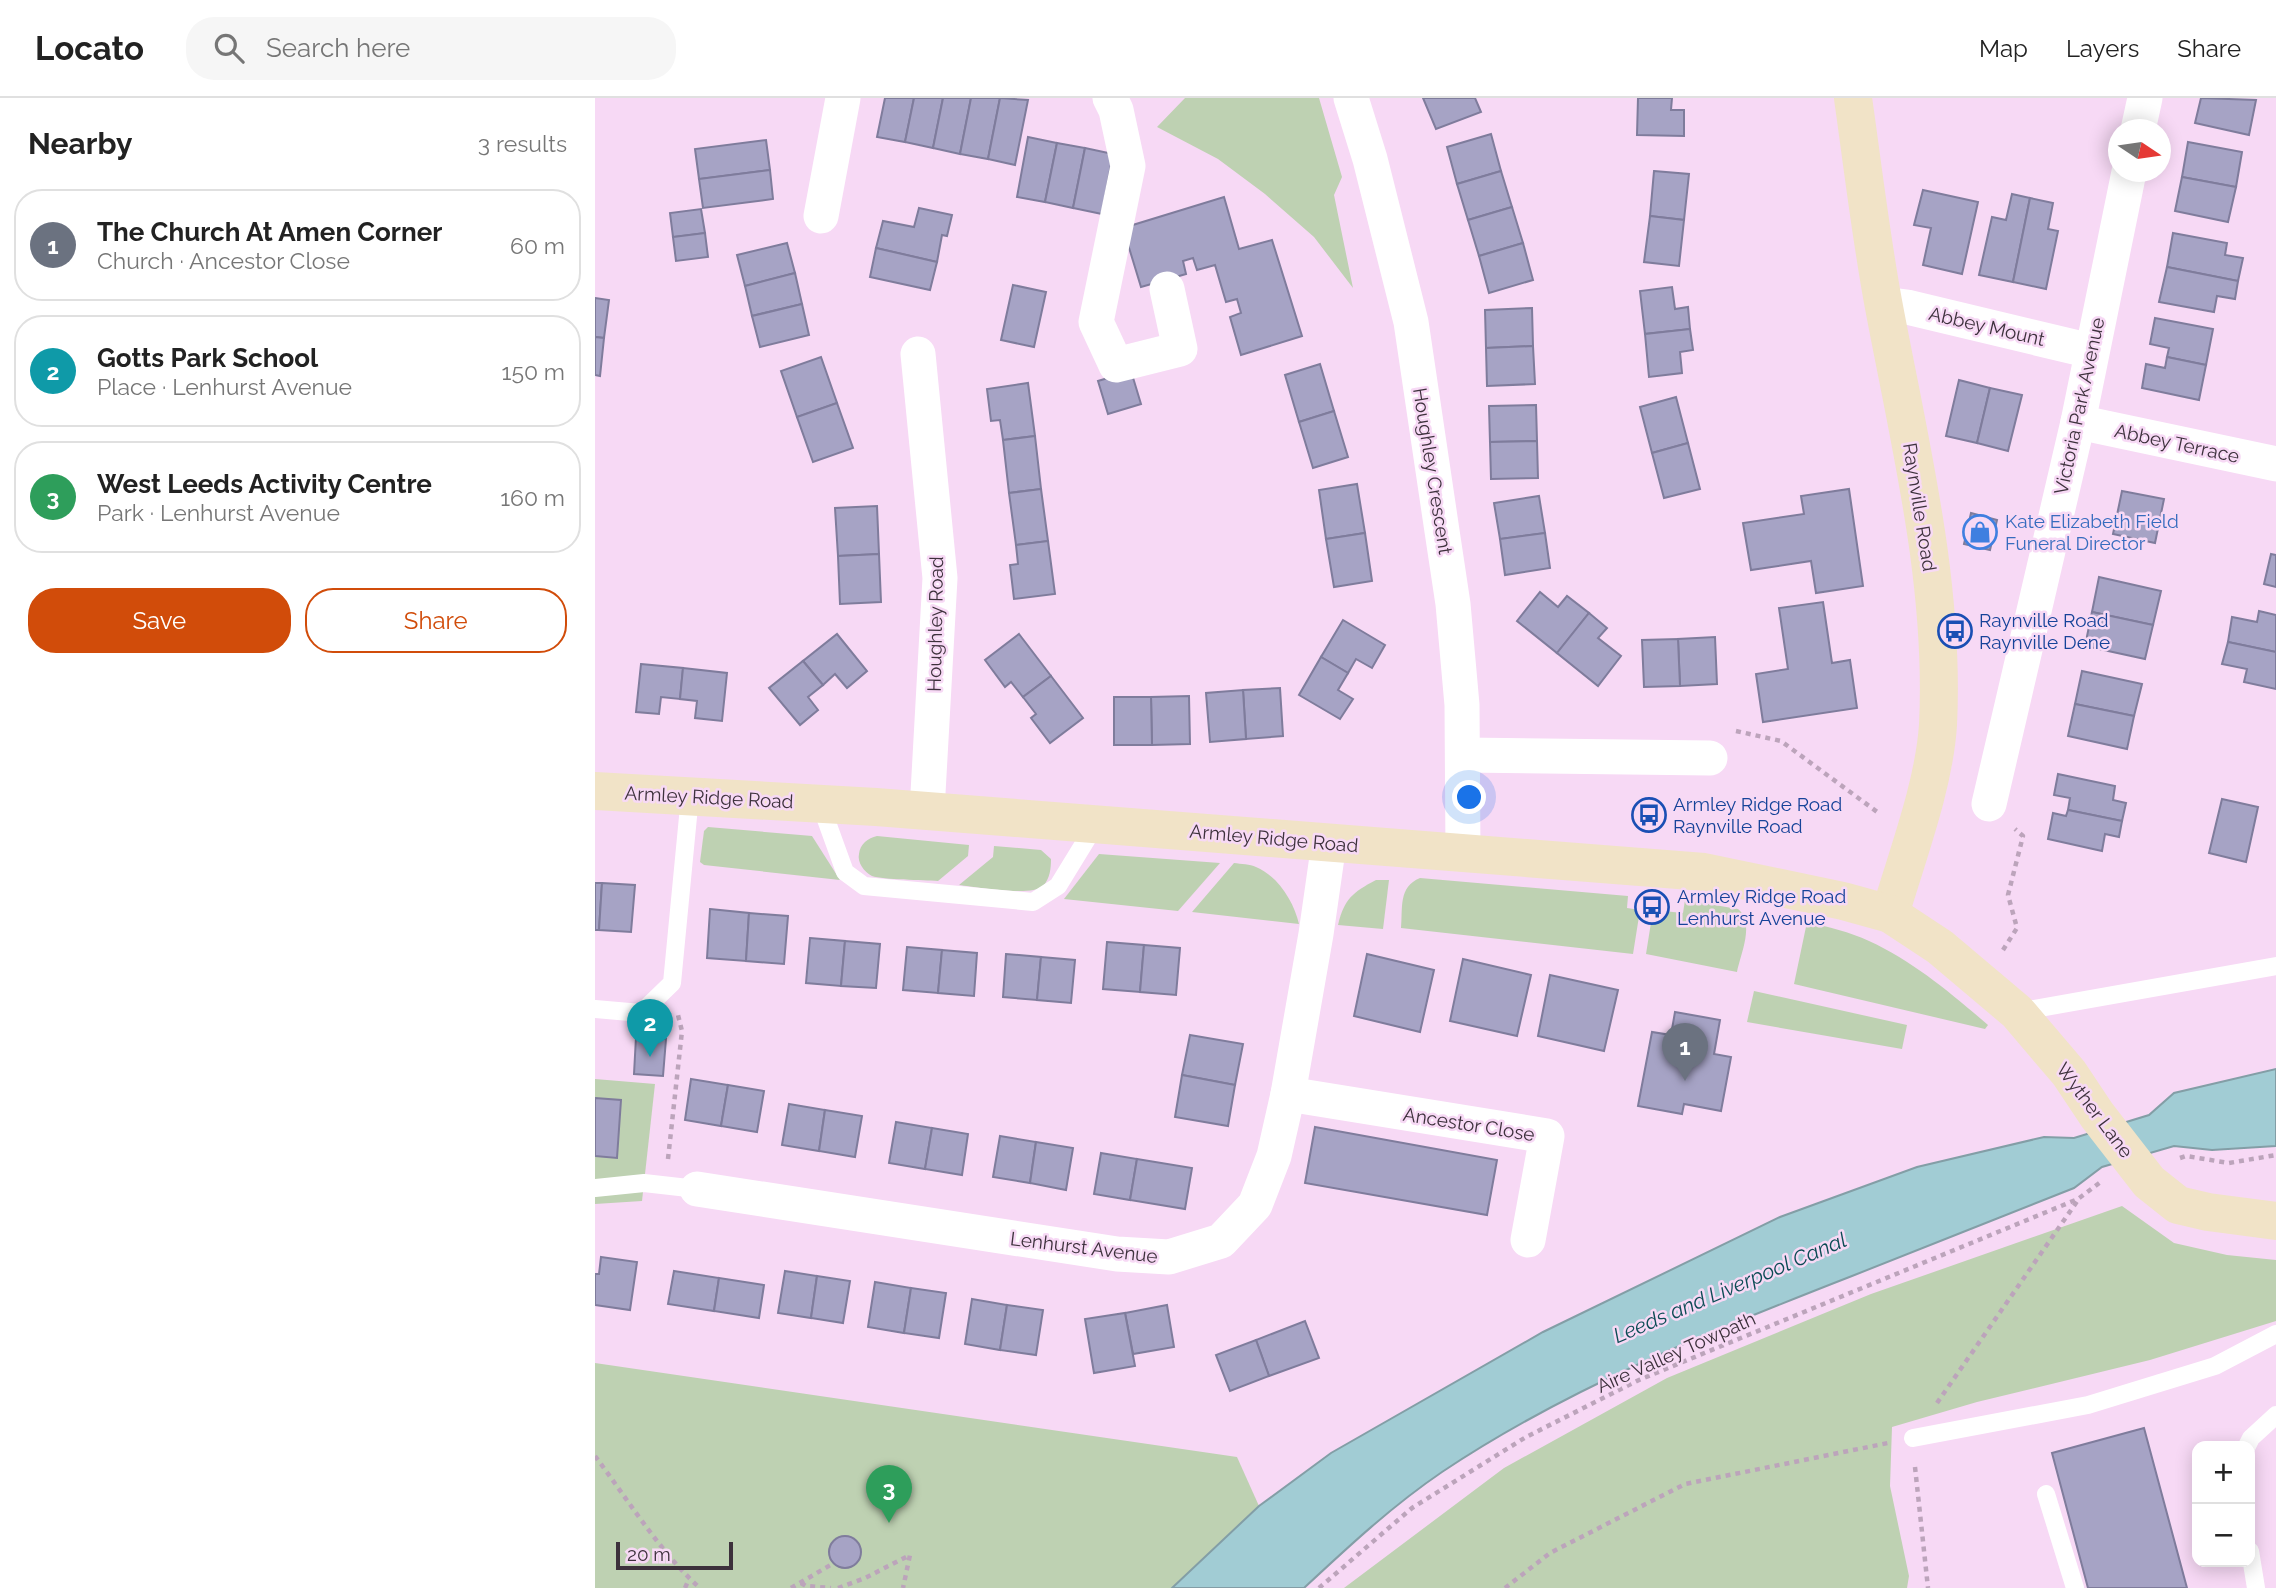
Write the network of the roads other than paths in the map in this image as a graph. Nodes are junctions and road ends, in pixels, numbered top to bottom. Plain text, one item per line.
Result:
1 (843, 98) edge
2 (1110, 98) edge
3 (1351, 98) edge
4 (1853, 98) edge
5 (2145, 98) edge
6 (2140, 119) edge
7 (2127, 182) edge
8 (821, 216) dead end
9 (1167, 289) dead end
10 (1883, 304) junction
11 (2091, 351) junction
12 (918, 354) dead end
13 (2078, 422) junction
14 (2276, 464) edge
15 (1463, 755) junction
16 (1710, 758) road end
17 (595, 791) edge
18 (690, 796) junction
19 (820, 803) junction
20 (1989, 804) road end
21 (927, 811) junction
22 (1096, 824) junction
23 (1329, 844) junction
24 (1463, 853) junction
25 (1890, 914) junction
26 (1940, 947) joint
27 (2276, 966) edge
28 (595, 1009) edge
29 (2017, 1012) junction
30 (1287, 1094) junction
31 (595, 1188) edge
32 (681, 1188) joint
33 (2276, 1221) edge
34 (1528, 1240) dead end
35 (2276, 1334) edge
36 (2276, 1415) edge
37 (1913, 1438) road end
38 (2249, 1441) edge
39 (2046, 1494) dead end
40 (2252, 1567) edge
41 (2075, 1588) edge
42 (2256, 1588) edge

1 - 8 street
2 - 9 street
3 - 15 street, Houghley Crescent
4 - 10 street, Raynville Road
5 - 6 street
7 - 11 street, Victoria Park Avenue
10 - 11 street, Abbey Mount
10 - 25 street, Raynville Road
11 - 13 street, Victoria Park Avenue
12 - 21 street, Houghley Road
13 - 14 street, Abbey Terrace
13 - 20 street, Victoria Park Avenue
15 - 16 street
15 - 24 street, Houghley Crescent
17 - 18 street, Armley Ridge Road
18 - 19 street, Armley Ridge Road
18 - 28 lane
19 - 21 street, Armley Ridge Road
19 - 22 lane
21 - 22 street, Armley Ridge Road
22 - 23 street, Armley Ridge Road
23 - 24 street, Armley Ridge Road
23 - 30 street, Lenhurst Avenue
24 - 25 street, Armley Ridge Road
25 - 26 street, Armley Ridge Road
26 - 29 street, Wyther Lane
27 - 29 lane
29 - 33 street, Wyther Lane
30 - 32 street, Lenhurst Avenue
30 - 34 street, Ancestor Close
31 - 32 lane
35 - 37 lane
36 - 38 lane
39 - 41 lane
40 - 42 lane

